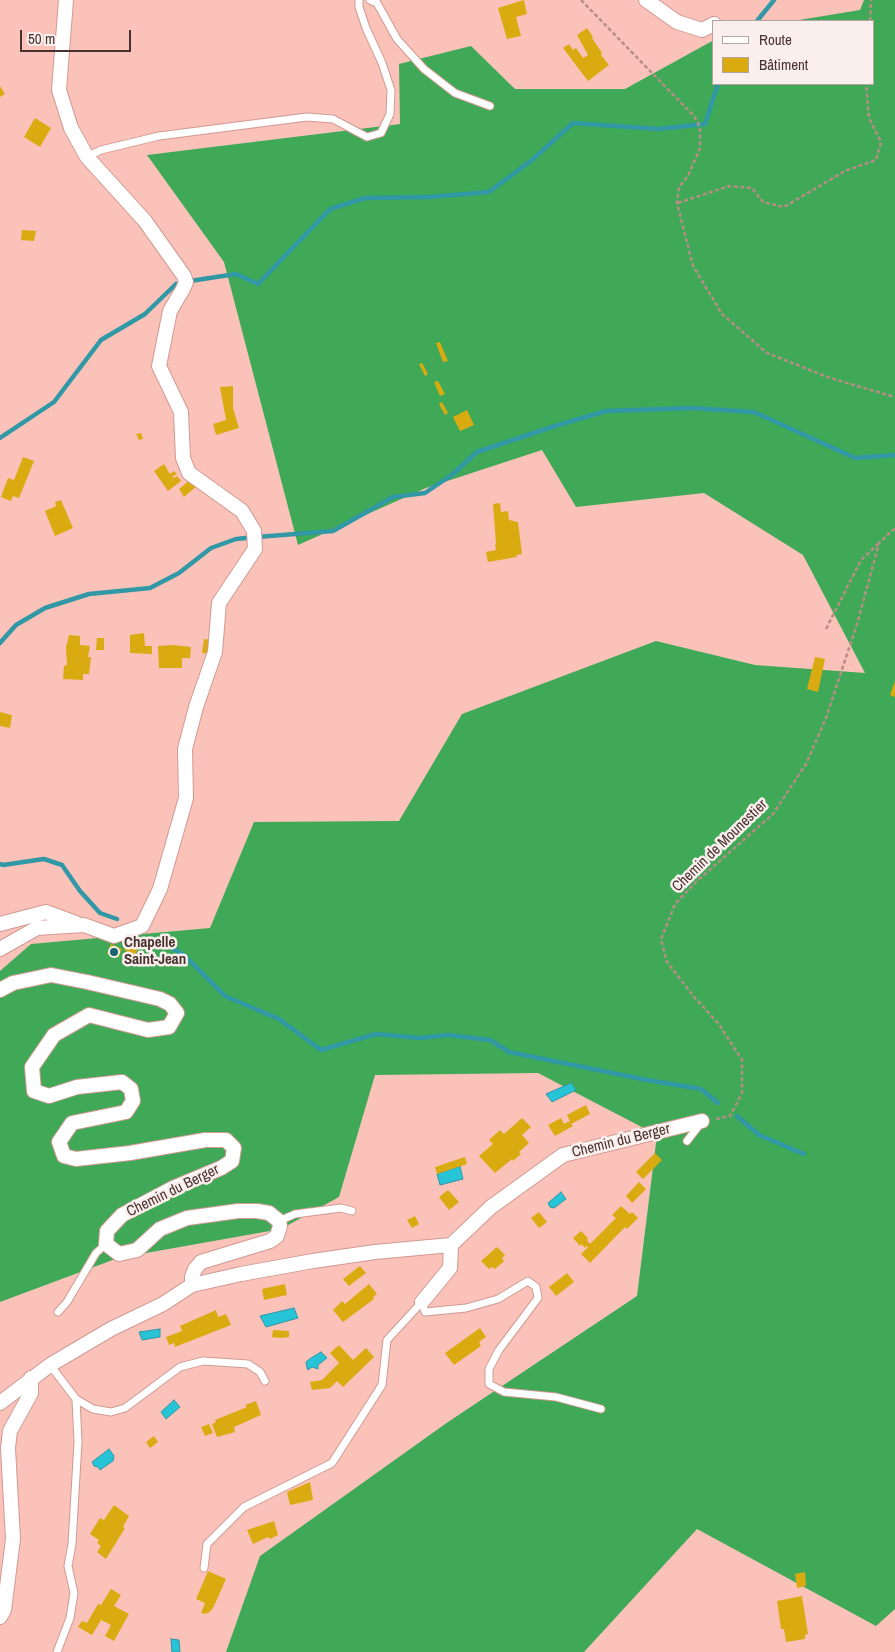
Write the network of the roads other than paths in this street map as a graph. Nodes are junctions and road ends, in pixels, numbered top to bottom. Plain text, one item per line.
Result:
1 (66, 0) edge
2 (359, 0) edge
3 (370, 0) edge
4 (646, 0) edge
5 (712, 25) edge
6 (490, 106) dead end
7 (87, 157) junction
8 (0, 924) edge
9 (84, 926) junction
10 (0, 949) edge
11 (0, 990) edge
12 (702, 1121) joint
13 (687, 1141) dead end
14 (352, 1211) dead end
15 (279, 1221) junction
16 (106, 1244) junction
17 (451, 1244) junction
18 (192, 1285) junction
19 (422, 1302) junction
20 (58, 1312) dead end
21 (50, 1365) junction
22 (31, 1378) junction
23 (265, 1381) dead end
24 (76, 1399) junction
25 (0, 1403) edge
26 (601, 1409) dead end
27 (204, 1568) dead end
28 (0, 1617) edge
29 (56, 1652) edge

1 - 7 street
2 - 7 lane
3 - 6 lane
4 - 5 street
7 - 9 street
8 - 9 street
9 - 10 street
11 - 16 street, Chemin du Berger
12 - 13 lane
12 - 17 street, Chemin du Berger
14 - 15 lane
15 - 16 street, Chemin du Berger
15 - 18 street
16 - 20 lane
17 - 18 street
17 - 19 street
18 - 21 street
19 - 26 lane
19 - 27 lane
21 - 22 street
21 - 24 lane
22 - 25 street
22 - 28 street
23 - 24 lane
24 - 29 lane

